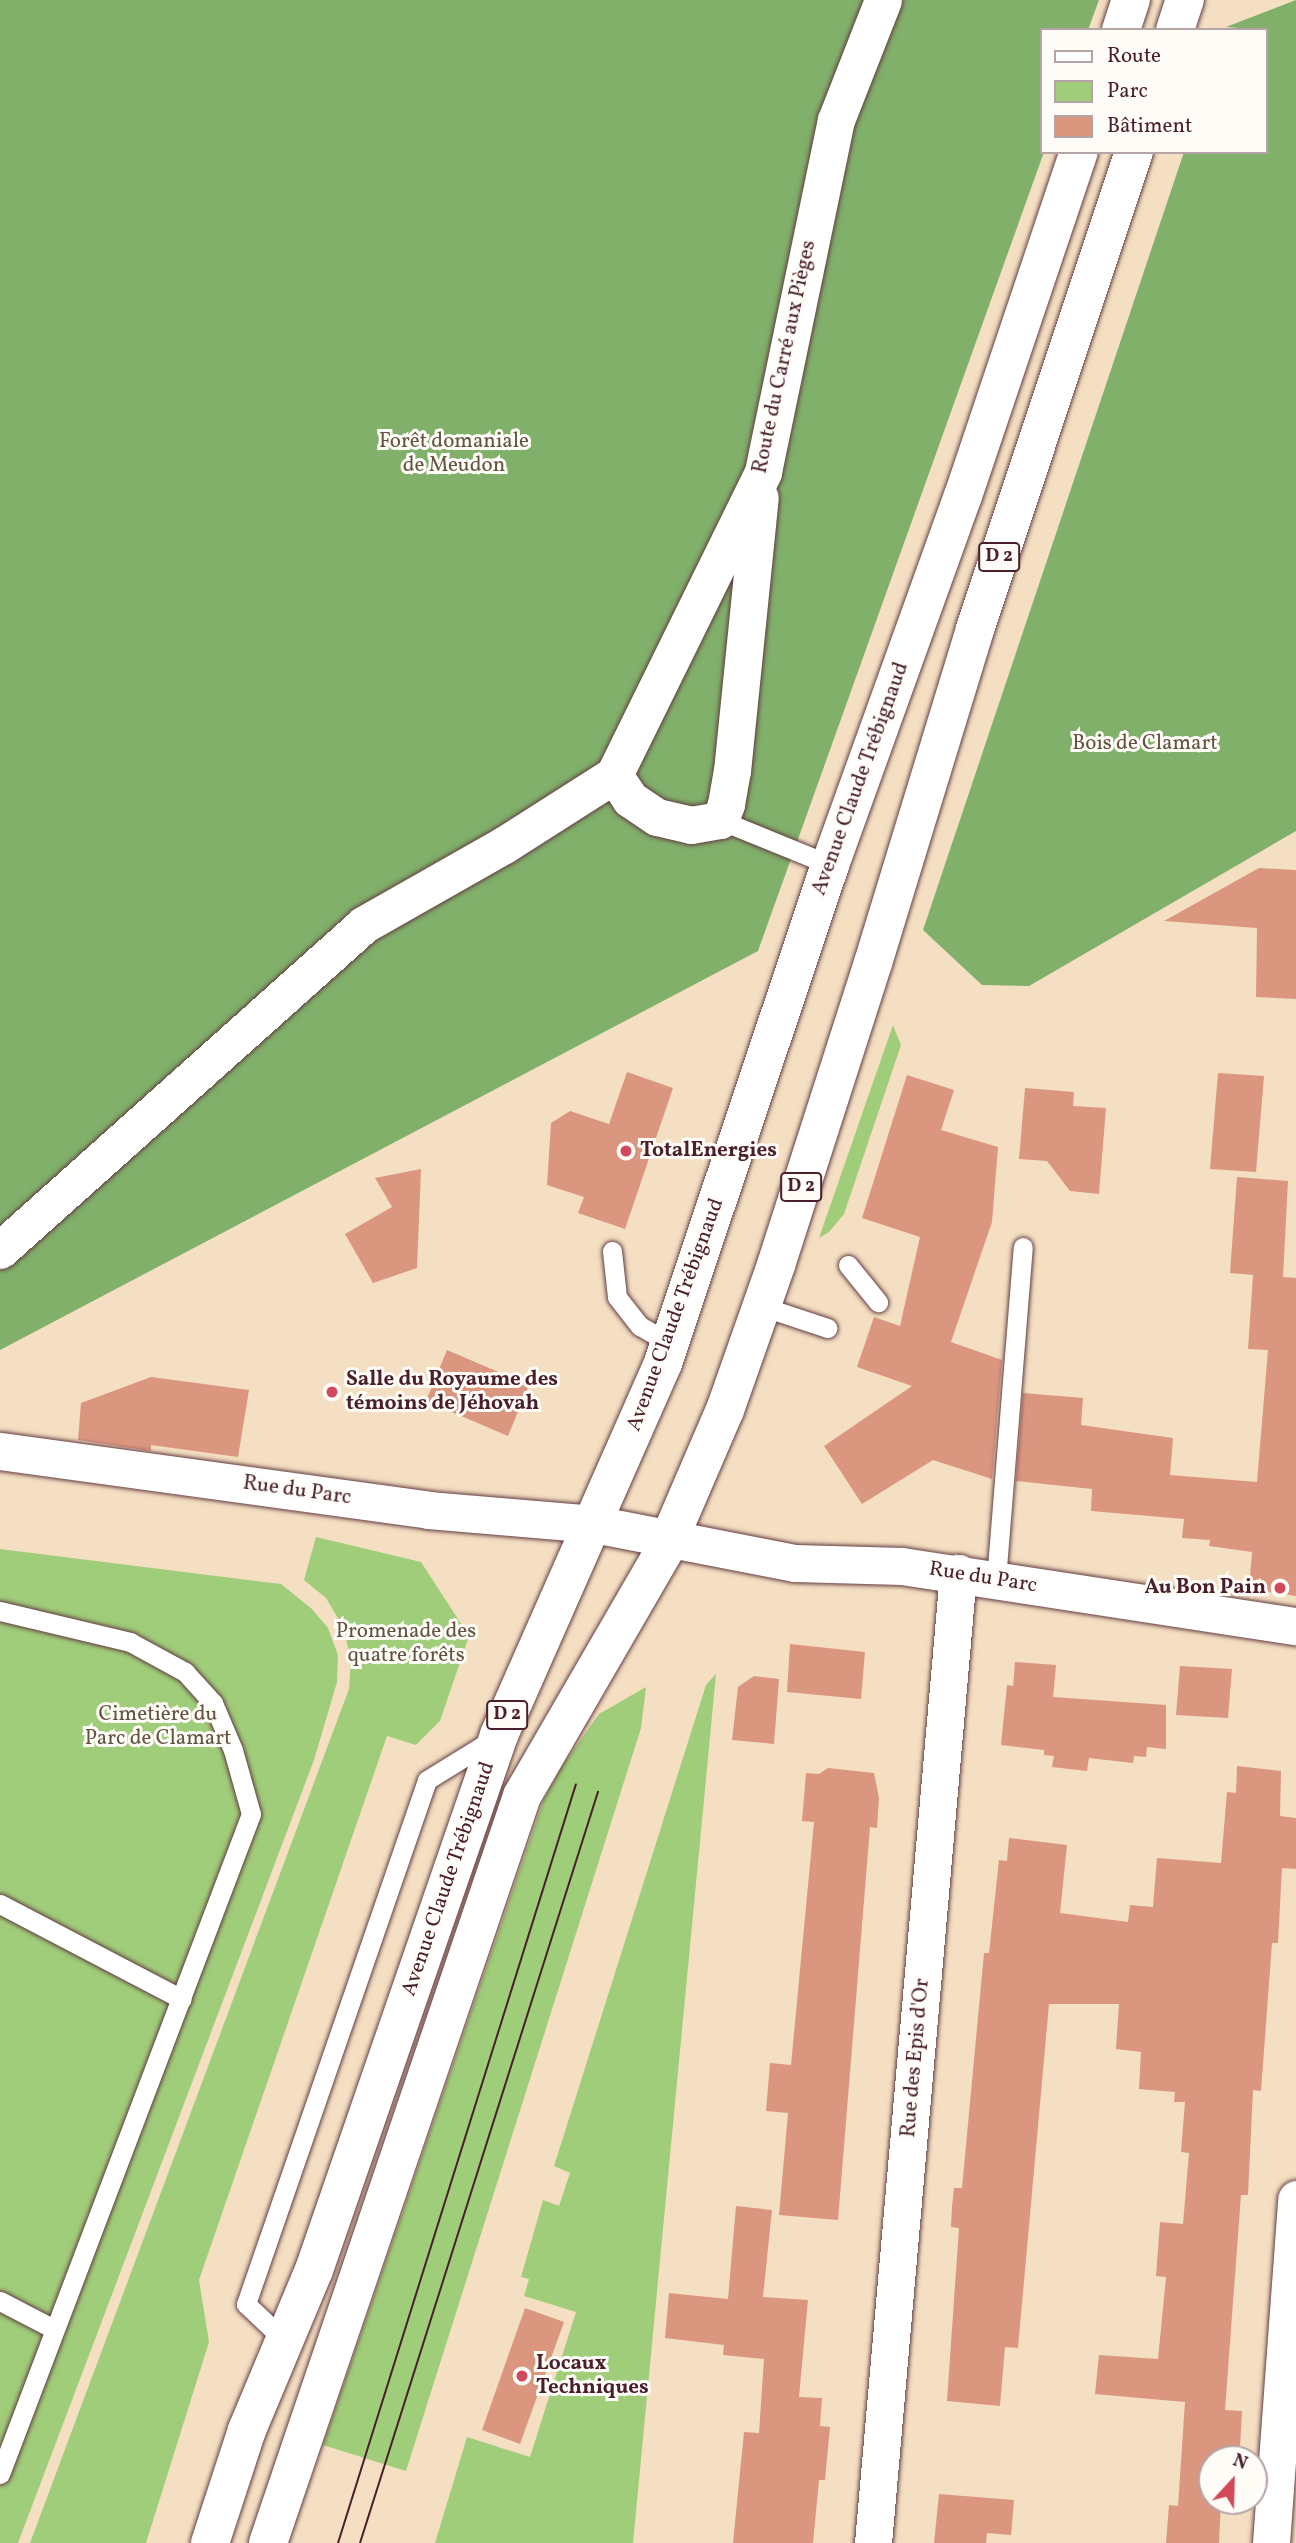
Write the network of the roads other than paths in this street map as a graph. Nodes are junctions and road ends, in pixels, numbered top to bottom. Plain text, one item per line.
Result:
1 (883, 0) edge
2 (1131, 0) edge
3 (1185, 0) edge
4 (1122, 28) edge
5 (1176, 28) edge
6 (1078, 154) edge
7 (1133, 154) edge
8 (763, 472) junction
9 (614, 775) junction
10 (720, 820) junction
11 (830, 865) junction
12 (1023, 1247) dead end
13 (0, 1250) edge
14 (612, 1251) dead end
15 (848, 1265) dead end
16 (878, 1302) dead end
17 (761, 1306) junction
18 (827, 1328) dead end
19 (670, 1343) junction
20 (0, 1451) edge
21 (594, 1524) junction
22 (670, 1539) junction
23 (958, 1573) junction
24 (996, 1580) junction
25 (0, 1611) edge
26 (1296, 1626) edge
27 (499, 1735) junction
28 (0, 1904) edge
29 (182, 1999) junction
30 (1296, 2199) edge
31 (0, 2301) edge
32 (54, 2329) junction
33 (283, 2339) junction
34 (0, 2474) edge
35 (210, 2543) edge
36 (268, 2543) edge
37 (873, 2543) edge
38 (1271, 2543) edge

1 - 8 street, Route du Carré aux Pièges
2 - 4 main road
3 - 5 main road
6 - 11 main road, Avenue Claude Trébignaud / D 2
7 - 17 main road, D 2
8 - 9 street, Route du Carré aux Pièges
8 - 10 street
9 - 10 street
9 - 13 street
10 - 11 lane
11 - 19 main road, Avenue Claude Trébignaud / D 2
12 - 24 lane
14 - 19 lane
15 - 16 lane
17 - 18 lane
17 - 22 main road, D 2
19 - 21 main road, Avenue Claude Trébignaud / D 2
20 - 21 street, Rue du Parc
21 - 22 street, Rue du Parc
21 - 27 main road, Avenue Claude Trébignaud / D 2
22 - 23 street, Rue du Parc
22 - 36 main road, D 2
23 - 24 street, Rue du Parc
23 - 37 street, Rue des Epis d'Or
24 - 26 street, Rue du Parc
25 - 29 lane
27 - 33 main road, Avenue Claude Trébignaud / D 2
27 - 33 lane
28 - 29 lane
29 - 32 lane
30 - 38 street
31 - 32 lane
32 - 34 lane
33 - 35 main road, Avenue Claude Trébignaud / D 2

